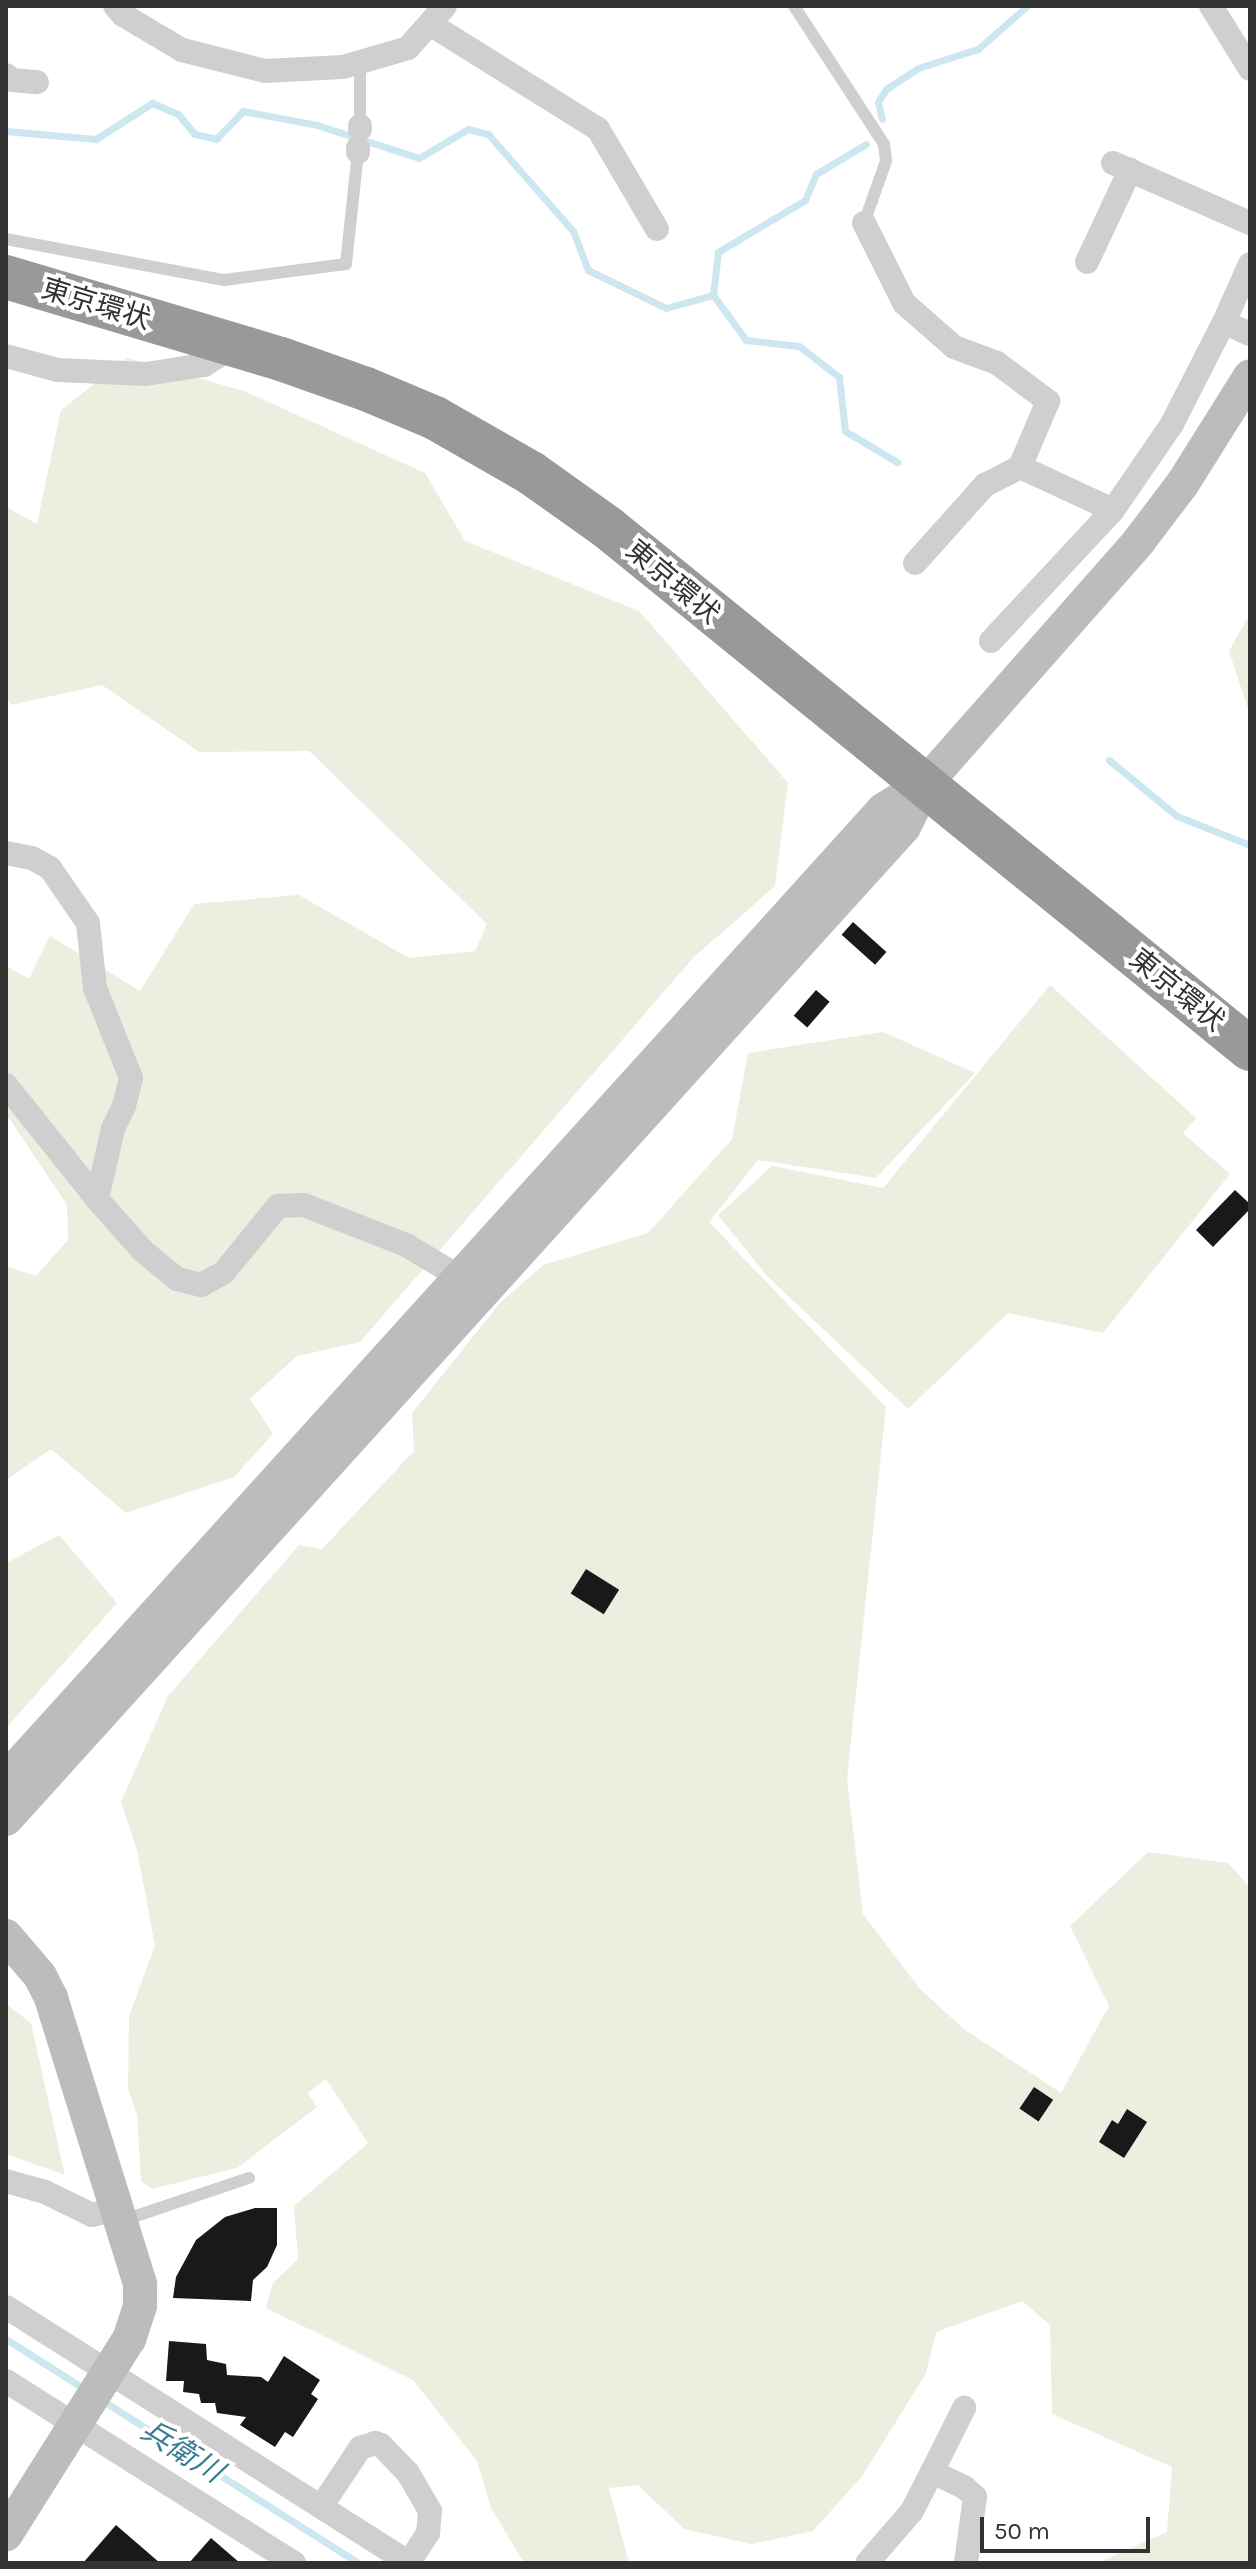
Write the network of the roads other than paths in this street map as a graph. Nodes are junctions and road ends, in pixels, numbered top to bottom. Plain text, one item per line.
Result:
1 (115, 6) edge
2 (794, 6) edge
3 (1211, 6) edge
4 (438, 15) edge
5 (360, 63) junction
6 (1250, 69) edge
7 (6, 75) edge
8 (37, 82) dead end
9 (864, 223) joint
10 (1250, 223) edge
11 (657, 229) dead end
12 (6, 239) edge
13 (1087, 262) dead end
14 (1250, 264) edge
15 (6, 277) edge
16 (1224, 322) junction
17 (1250, 334) edge
18 (234, 346) junction
19 (6, 356) edge
20 (1250, 376) edge
21 (1020, 467) junction
22 (1113, 510) junction
23 (915, 563) dead end
24 (991, 641) dead end
25 (926, 783) junction
26 (6, 853) edge
27 (1250, 1049) edge
28 (6, 1085) edge
29 (97, 1199) junction
30 (473, 1286) junction
31 (6, 1779) edge
32 (6, 1819) edge
33 (6, 1936) edge
34 (249, 2178) dead end
35 (6, 2181) edge
36 (121, 2215) junction
37 (6, 2307) edge
38 (6, 2381) edge
39 (95, 2396) junction
40 (964, 2408) dead end
41 (932, 2472) junction
42 (321, 2507) junction
43 (6, 2534) edge
44 (294, 2563) edge
45 (410, 2563) edge
46 (867, 2563) edge
47 (966, 2563) edge

1 - 5 street
2 - 9 lane
3 - 6 street
4 - 5 street
4 - 11 street
5 - 12 lane
7 - 8 street
9 - 21 street
10 - 13 street
14 - 16 street
15 - 18 highway, 東京環状
16 - 17 street
16 - 22 street
18 - 19 street
18 - 25 highway, 東京環状
20 - 25 street
21 - 22 street
21 - 23 street
22 - 24 street
25 - 27 highway, 東京環状
25 - 30 street
26 - 29 street
28 - 29 street
29 - 30 street
30 - 31 street
30 - 32 street
33 - 36 street
34 - 36 lane
35 - 36 street
36 - 39 street
37 - 39 street
38 - 39 street
39 - 42 street
39 - 43 street
39 - 44 street
40 - 41 street
41 - 46 street
41 - 47 street
42 - 45 street
42 - 45 street

